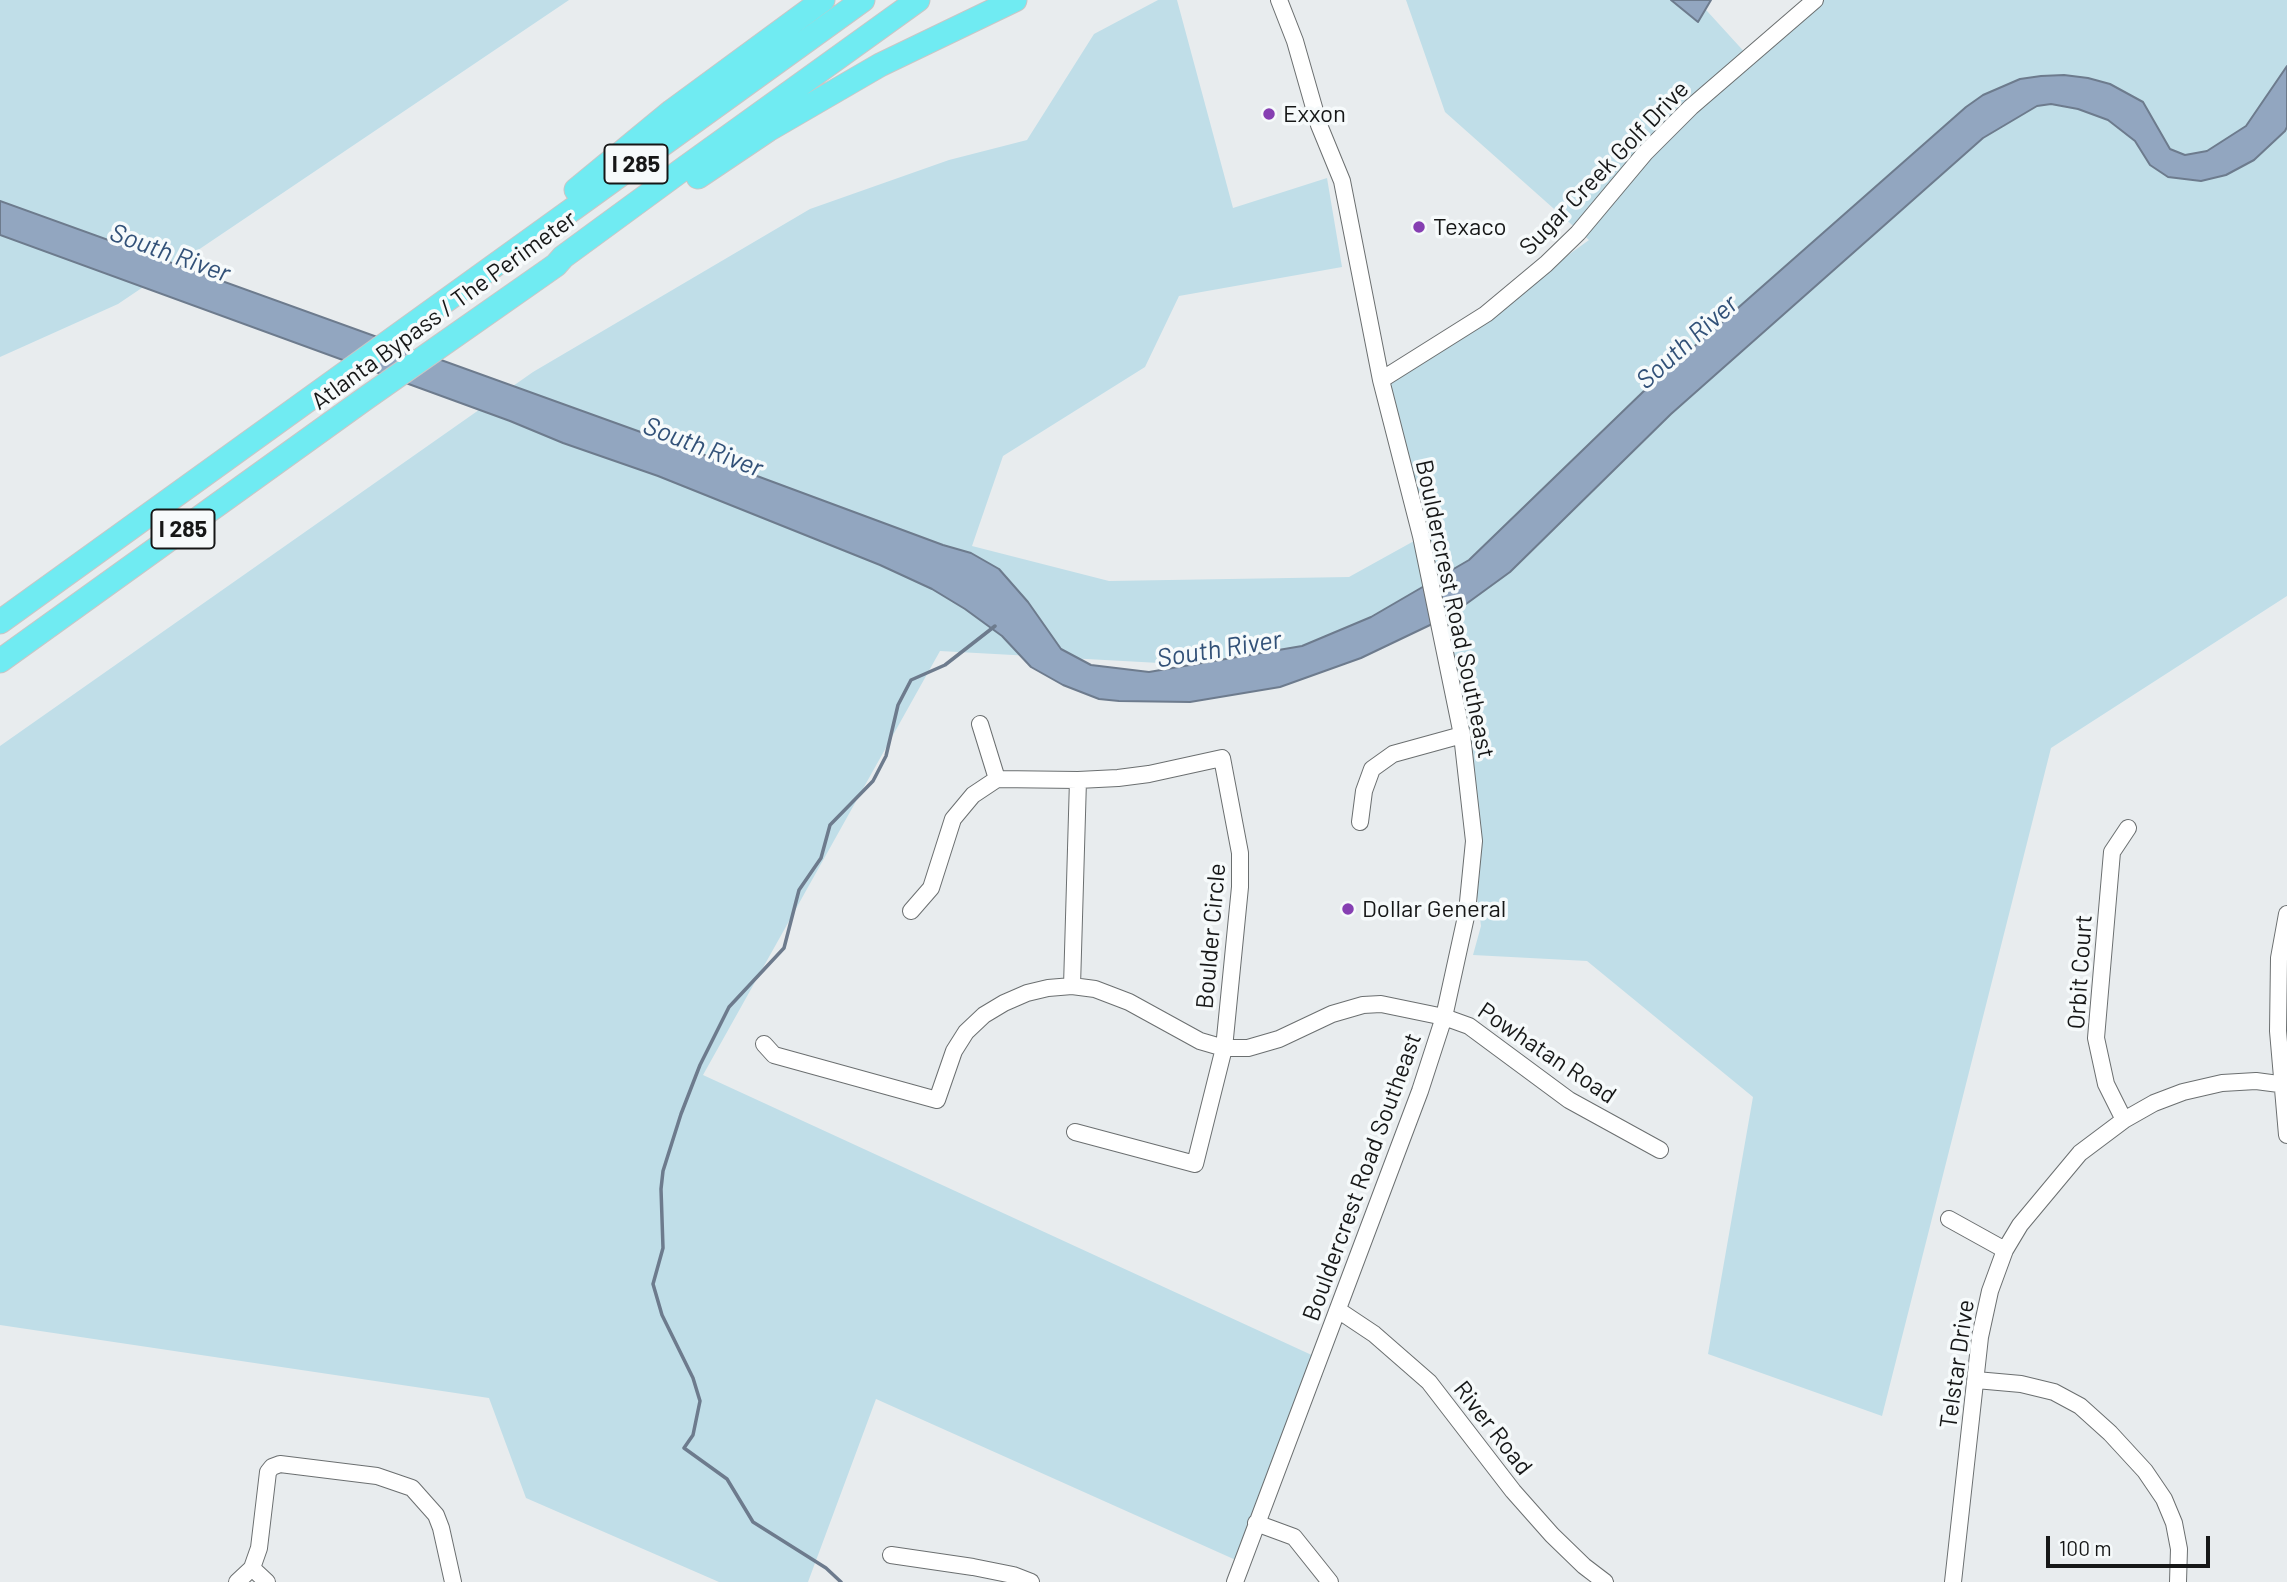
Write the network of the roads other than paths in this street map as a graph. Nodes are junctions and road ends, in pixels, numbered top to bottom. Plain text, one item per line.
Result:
1 (823, 0) edge
2 (863, 0) edge
3 (918, 0) edge
4 (1015, 0) edge
5 (1279, 0) edge
6 (1815, 0) edge
7 (556, 265) junction
8 (408, 327) junction
9 (1381, 380) junction
10 (0, 622) edge
11 (0, 661) edge
12 (980, 724) dead end
13 (1462, 735) junction
14 (997, 779) junction
15 (1078, 780) junction
16 (1360, 822) dead end
17 (2128, 828) dead end
18 (911, 911) dead end
19 (2287, 914) edge
20 (1072, 986) junction
21 (1444, 1017) junction
22 (764, 1044) dead end
23 (1224, 1048) junction
24 (2285, 1085) edge
25 (2124, 1120) junction
26 (1075, 1132) dead end
27 (2287, 1135) edge
28 (1660, 1150) dead end
29 (1949, 1219) dead end
30 (2005, 1250) junction
31 (1338, 1310) junction
32 (1976, 1380) junction
33 (1256, 1523) junction
34 (891, 1555) dead end
35 (252, 1569) junction
36 (237, 1582) edge
37 (267, 1582) edge
38 (453, 1582) edge
39 (1031, 1582) edge
40 (1235, 1582) edge
41 (1331, 1582) edge
42 (1605, 1582) edge
43 (1952, 1582) edge
44 (2178, 1582) edge

1 - 8 highway
2 - 8 highway, Atlanta Bypass / The Perimeter / I 285
3 - 7 highway, Atlanta Bypass / The Perimeter / I 285
4 - 7 highway
5 - 9 street, Bouldercrest Road Southeast
6 - 9 street, Sugar Creek Golf Drive
7 - 11 highway, Atlanta Bypass / The Perimeter / I 285
8 - 10 highway, Atlanta Bypass / The Perimeter / I 285
9 - 13 street, Bouldercrest Road Southeast
12 - 14 street
13 - 16 street
13 - 21 street, Bouldercrest Road Southeast
14 - 15 street, Boulder Circle
14 - 18 street
15 - 20 street
15 - 23 street, Boulder Circle
17 - 25 street, Orbit Court
19 - 24 street
20 - 22 street
20 - 23 street
21 - 23 street, Powhatan Road
21 - 28 street, Powhatan Road
21 - 31 street, Bouldercrest Road Southeast
23 - 26 street
24 - 25 street, Telstar Drive
24 - 27 street
25 - 30 street, Telstar Drive
29 - 30 street
30 - 32 street, Telstar Drive
31 - 33 street, Bouldercrest Road Southeast
31 - 42 street, River Road
32 - 43 street, Telstar Drive
32 - 44 street
33 - 40 street, Bouldercrest Road Southeast
33 - 41 street
34 - 39 street
35 - 36 street
35 - 37 street
35 - 38 street

